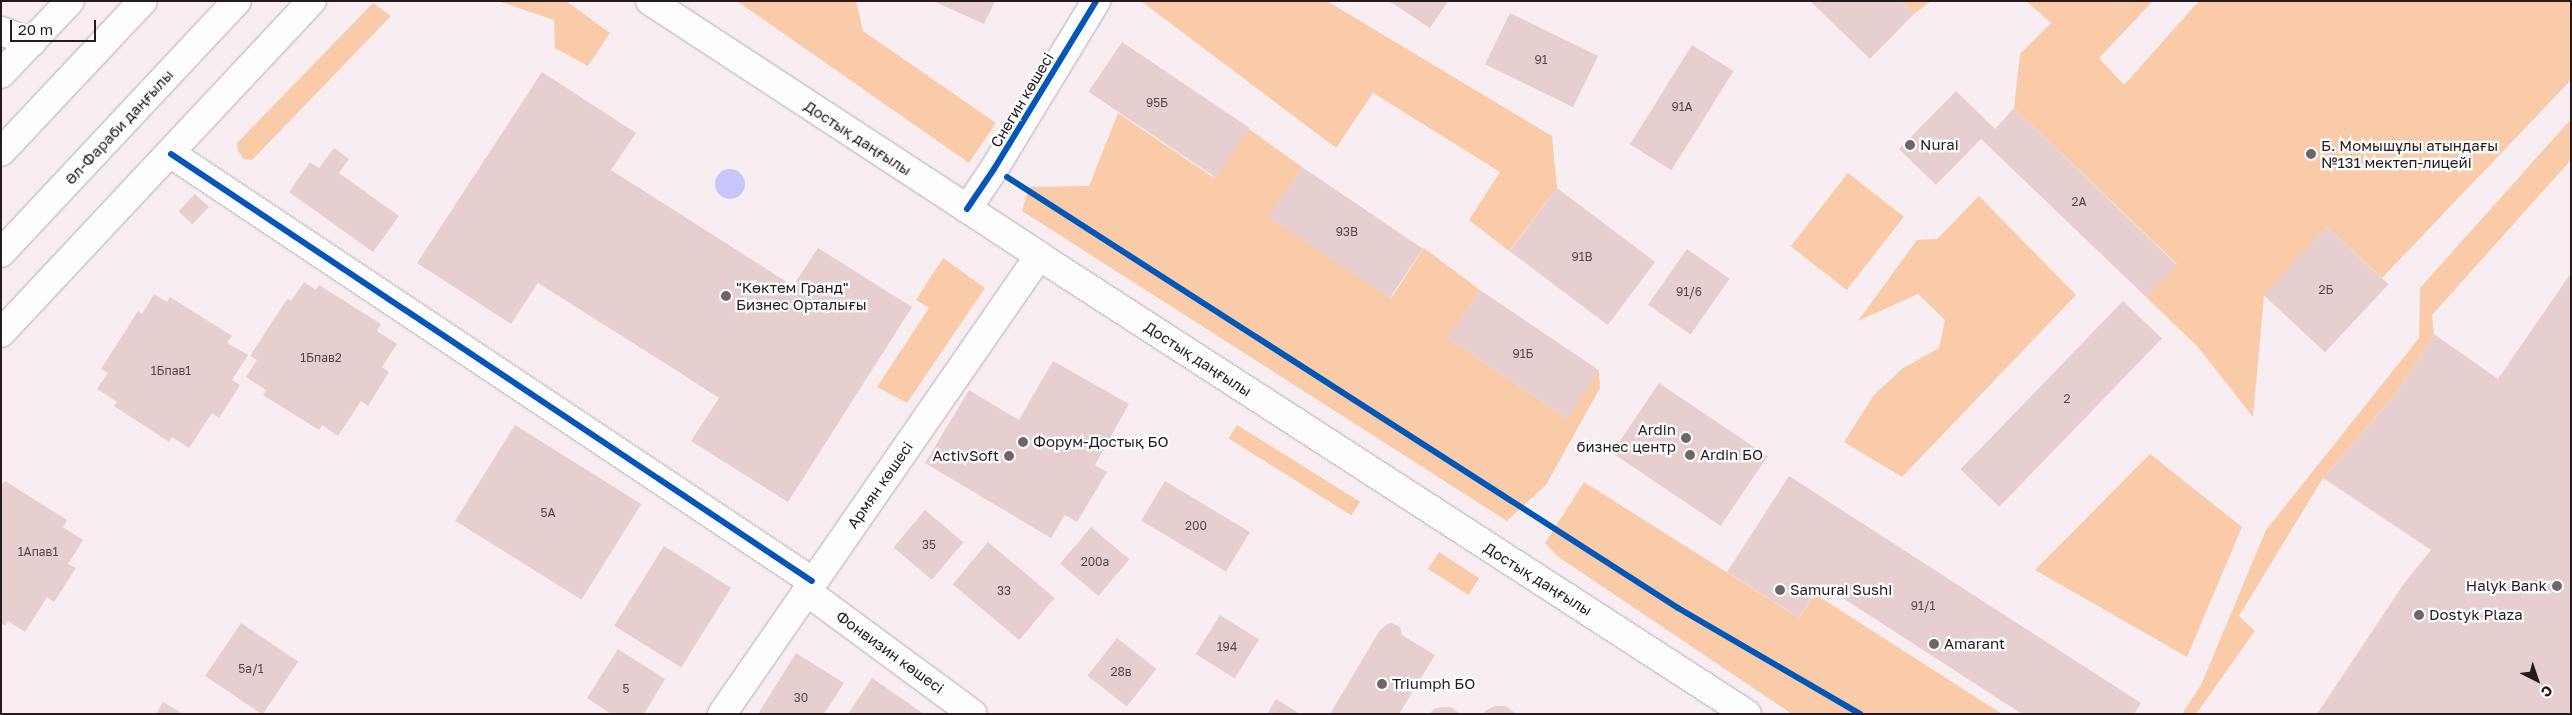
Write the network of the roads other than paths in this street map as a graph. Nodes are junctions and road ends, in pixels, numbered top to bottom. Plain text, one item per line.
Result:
1 (70, 1) edge
2 (143, 1) edge
3 (237, 1) edge
4 (312, 1) edge
5 (650, 1) edge
6 (677, 1) edge
7 (1096, 1) edge
8 (1, 31) edge
9 (32, 42) junction
10 (728, 52) junction
11 (1, 74) edge
12 (1, 152) edge
13 (171, 154) junction
14 (966, 209) junction
15 (1, 253) edge
16 (1039, 256) junction
17 (1, 333) edge
18 (809, 586) junction
19 (722, 714) edge
20 (974, 714) edge
21 (1747, 714) edge

1 - 9 main road
2 - 12 main road
3 - 15 main road, Әл-Фараби даңғылы
4 - 13 main road
5 - 10 main road, Достық даңғылы
6 - 10 main road
7 - 14 main road, Снегин көшесі
8 - 9 main road
9 - 11 main road
10 - 14 main road, Достық даңғылы
13 - 17 main road
13 - 18 main road, Фонвизин көшесі
14 - 16 main road, Достық даңғылы
16 - 18 main road, Армян көшесі
16 - 21 main road, Достық даңғылы
18 - 19 main road, Армян көшесі
18 - 20 main road, Фонвизин көшесі

